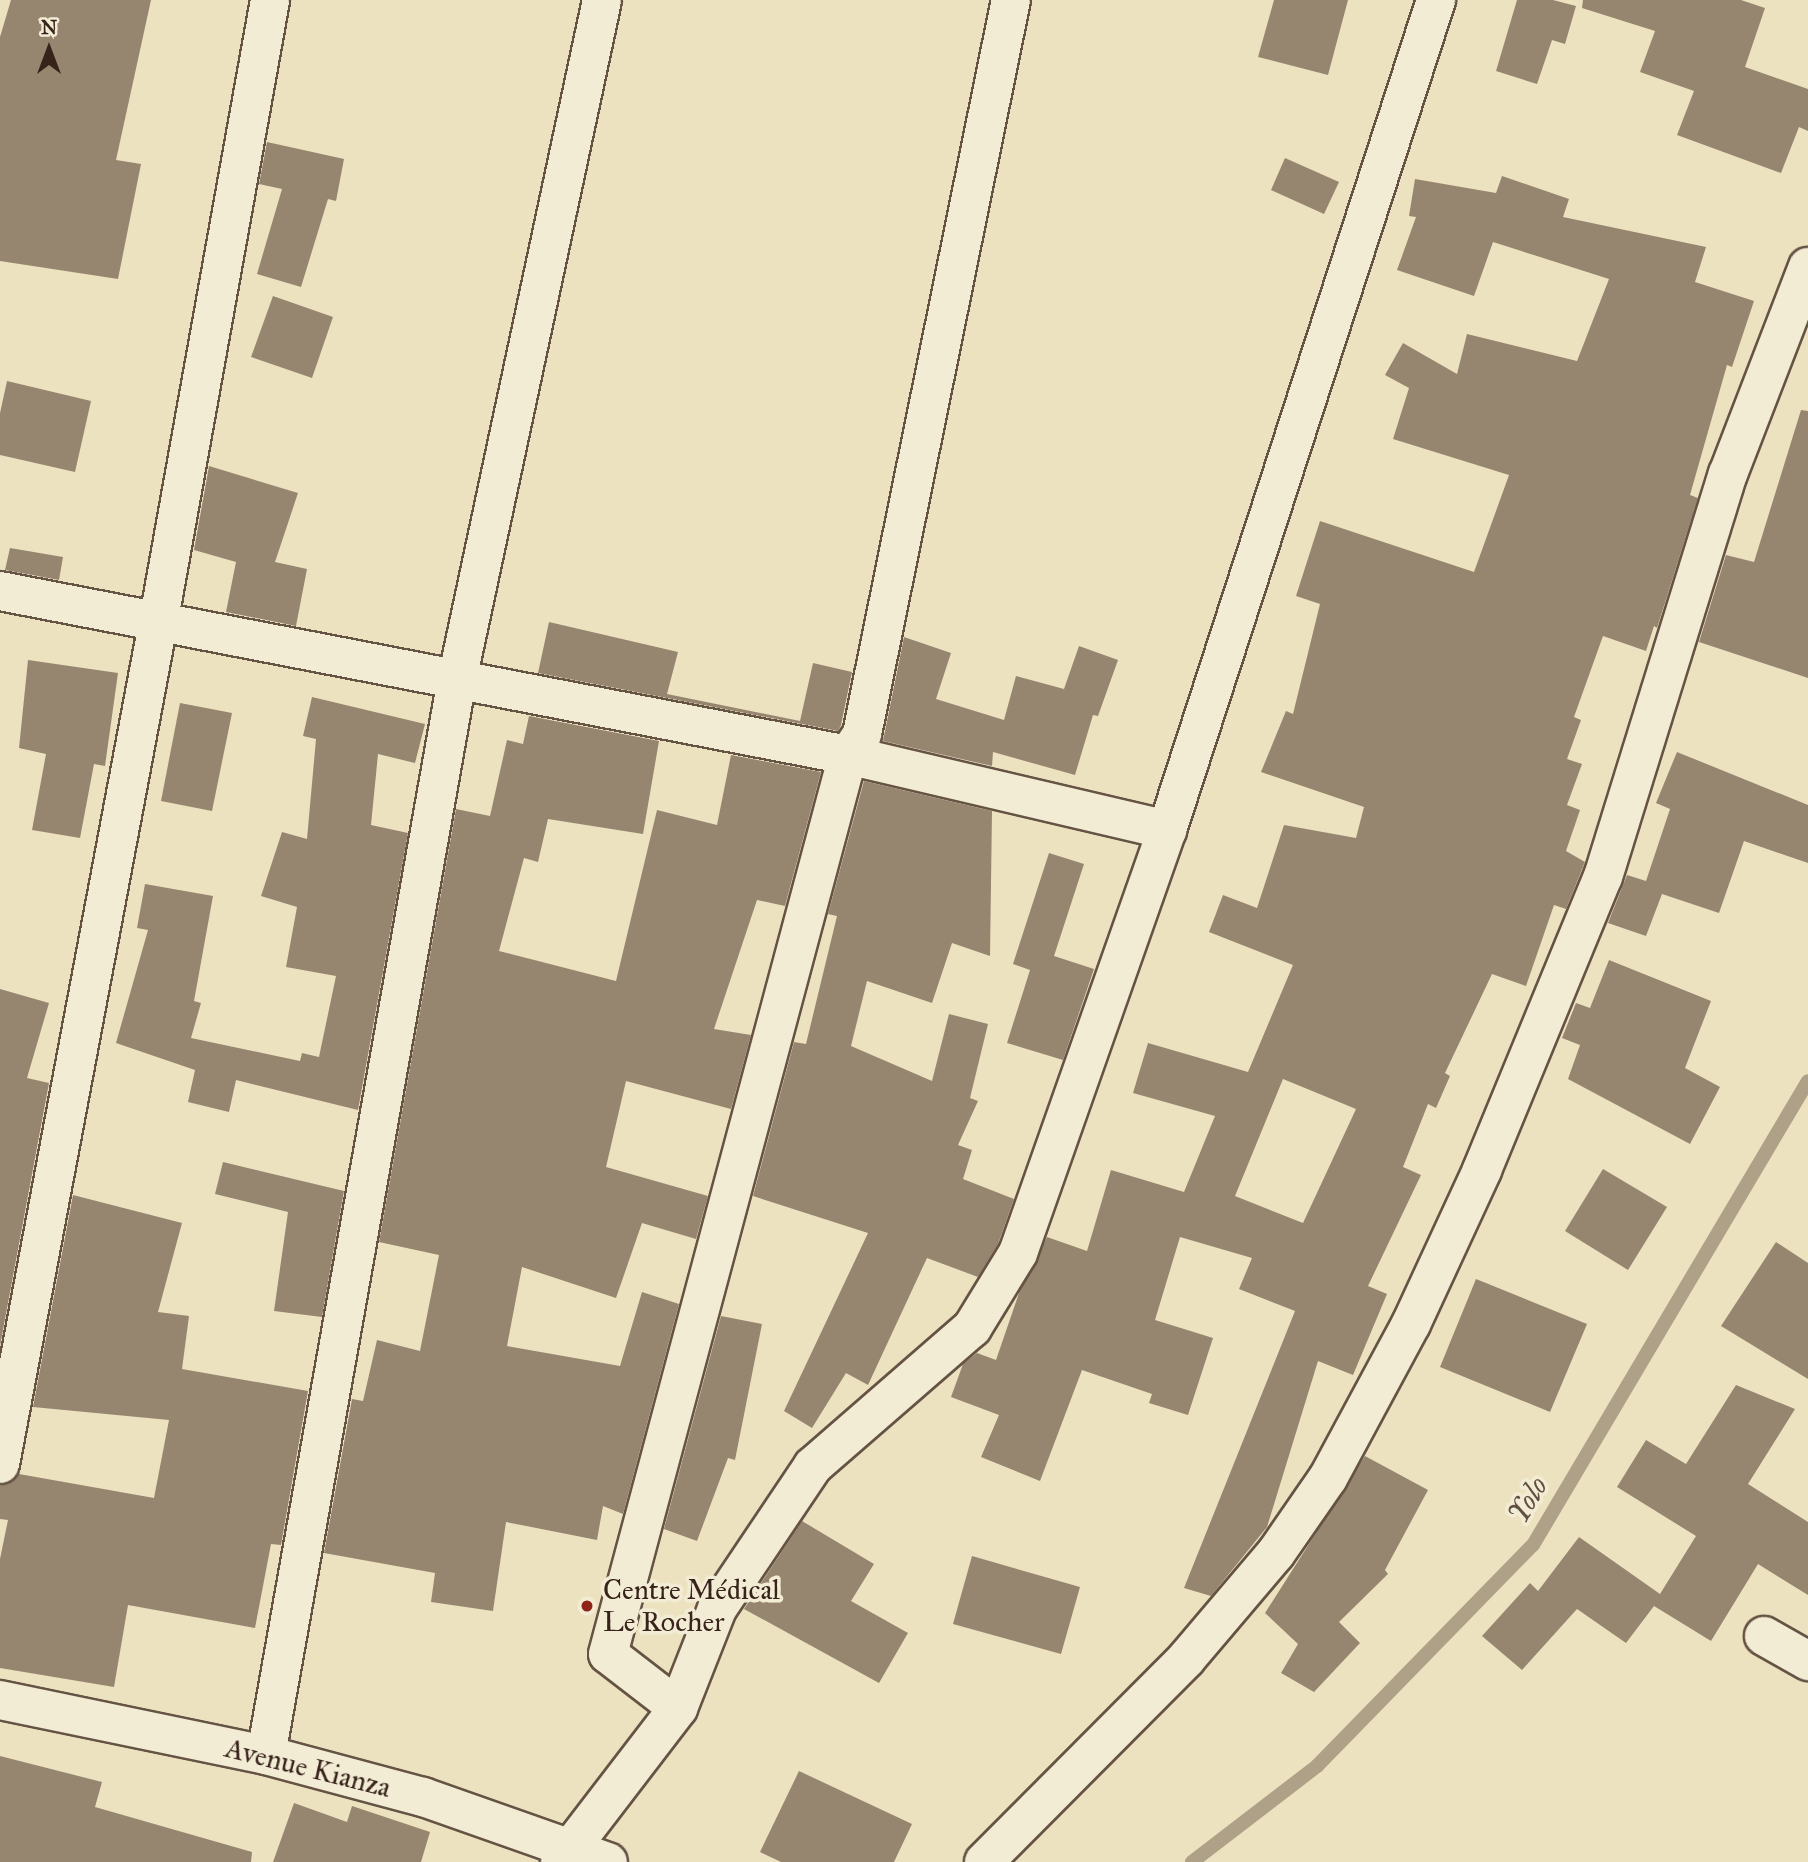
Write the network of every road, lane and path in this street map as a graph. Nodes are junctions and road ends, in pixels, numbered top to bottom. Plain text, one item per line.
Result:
1 (270, 0) edge
2 (602, 0) edge
3 (1011, 0) edge
4 (1436, 0) edge
5 (1808, 267) edge
6 (0, 592) edge
7 (158, 624) junction
8 (457, 680) junction
9 (848, 755) junction
10 (1167, 830) junction
11 (0, 1464) edge
12 (1764, 1636) dead end
13 (1808, 1661) edge
14 (0, 1700) edge
15 (678, 1708) junction
16 (266, 1755) junction
17 (581, 1857) edge
18 (984, 1862) edge

1 - 7 street
2 - 8 street
3 - 9 street
4 - 10 street
5 - 18 street
6 - 7 street
7 - 8 street
7 - 11 street
8 - 9 street
8 - 16 street
9 - 10 street
9 - 15 street
10 - 15 street
12 - 13 street
14 - 16 street, Avenue Kianza
15 - 17 street
16 - 17 street, Avenue Kianza

